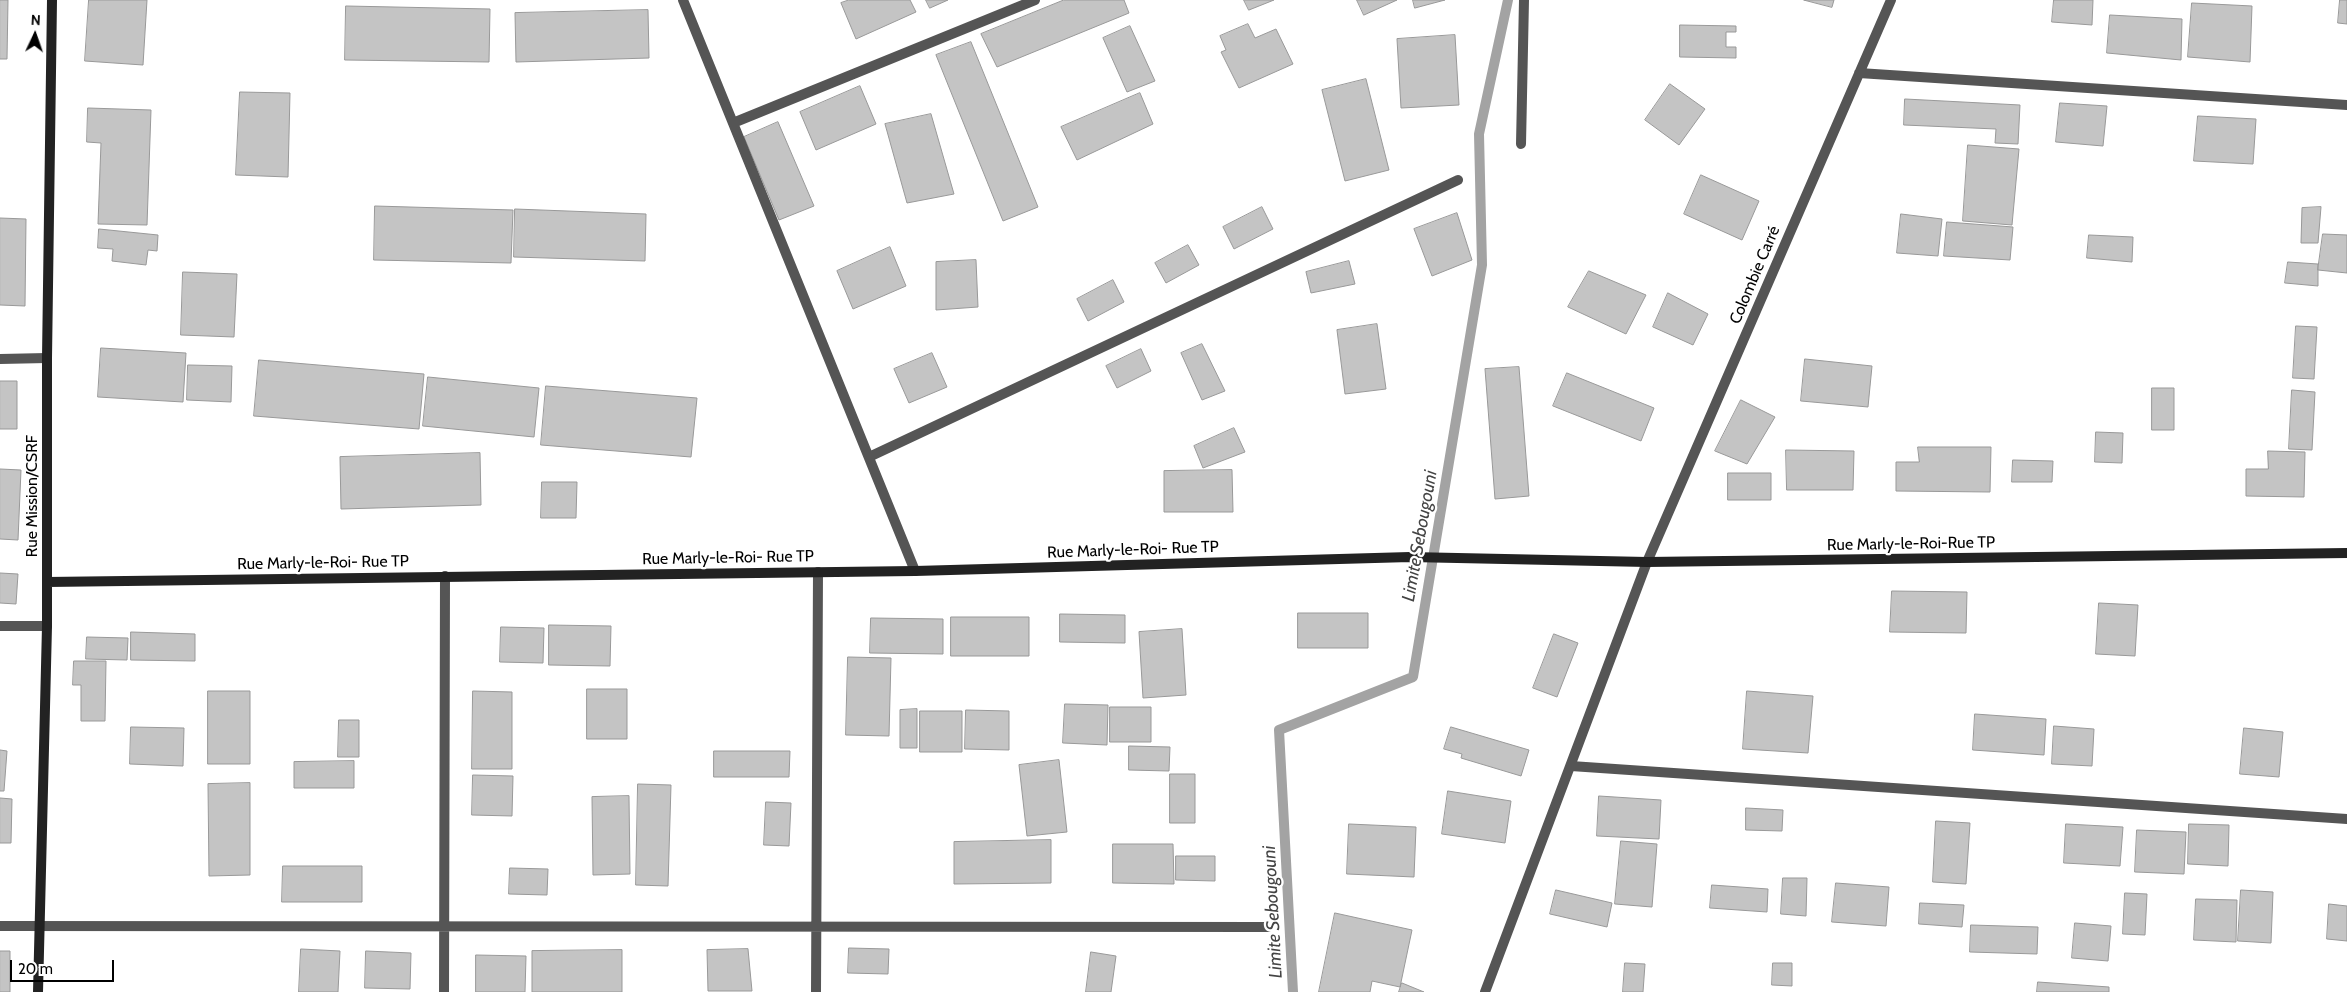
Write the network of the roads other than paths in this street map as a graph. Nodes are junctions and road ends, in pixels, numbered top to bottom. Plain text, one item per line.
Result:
1 (52, 0) edge
2 (683, 0) edge
3 (1035, 0) edge
4 (1524, 0) edge
5 (1890, 0) edge
6 (1859, 73) junction
7 (2347, 105) edge
8 (733, 123) junction
9 (1521, 144) dead end
10 (1458, 180) dead end
11 (47, 358) junction
12 (0, 359) edge
13 (869, 457) junction
14 (2347, 553) edge
15 (1410, 557) joint
16 (1647, 562) junction
17 (915, 571) junction
18 (818, 572) junction
19 (445, 576) junction
20 (47, 582) junction
21 (0, 626) edge
22 (47, 626) junction
23 (1570, 766) junction
24 (2347, 819) edge
25 (0, 926) edge
26 (39, 926) junction
27 (444, 926) junction
28 (816, 927) junction
29 (1268, 927) dead end
30 (38, 992) edge
31 (444, 992) edge
32 (816, 992) edge
33 (1485, 992) edge

1 - 11 street, Rue Mission/CSRF
2 - 8 street
3 - 8 street
4 - 9 street
5 - 6 street, Colombie Carré
6 - 7 street
6 - 16 street, Colombie Carré
8 - 13 street
10 - 13 street
11 - 12 street
11 - 20 street, Rue Mission/CSRF
13 - 17 street
14 - 16 street, Rue Marly-le-Roi-Rue TP
15 - 16 street, Rue Marly-le-Roi-Rue TP
15 - 17 street, Rue Marly-le-Roi- Rue TP
16 - 23 street, Colombie Carré
17 - 18 street, Rue Marly-le-Roi- Rue TP
18 - 19 street, Rue Marly-le-Roi- Rue TP
18 - 28 street
19 - 20 street, Rue Marly-le-Roi- Rue TP
19 - 27 street
20 - 22 street, Rue Mission/CSRF
21 - 22 street
22 - 26 street, Rue Mission/CSRF
23 - 24 street
23 - 33 street, Colombie Carré
25 - 26 street
26 - 27 street
26 - 30 street, Rue Mission/CSRF
27 - 28 street
27 - 31 street
28 - 29 street
28 - 32 street

